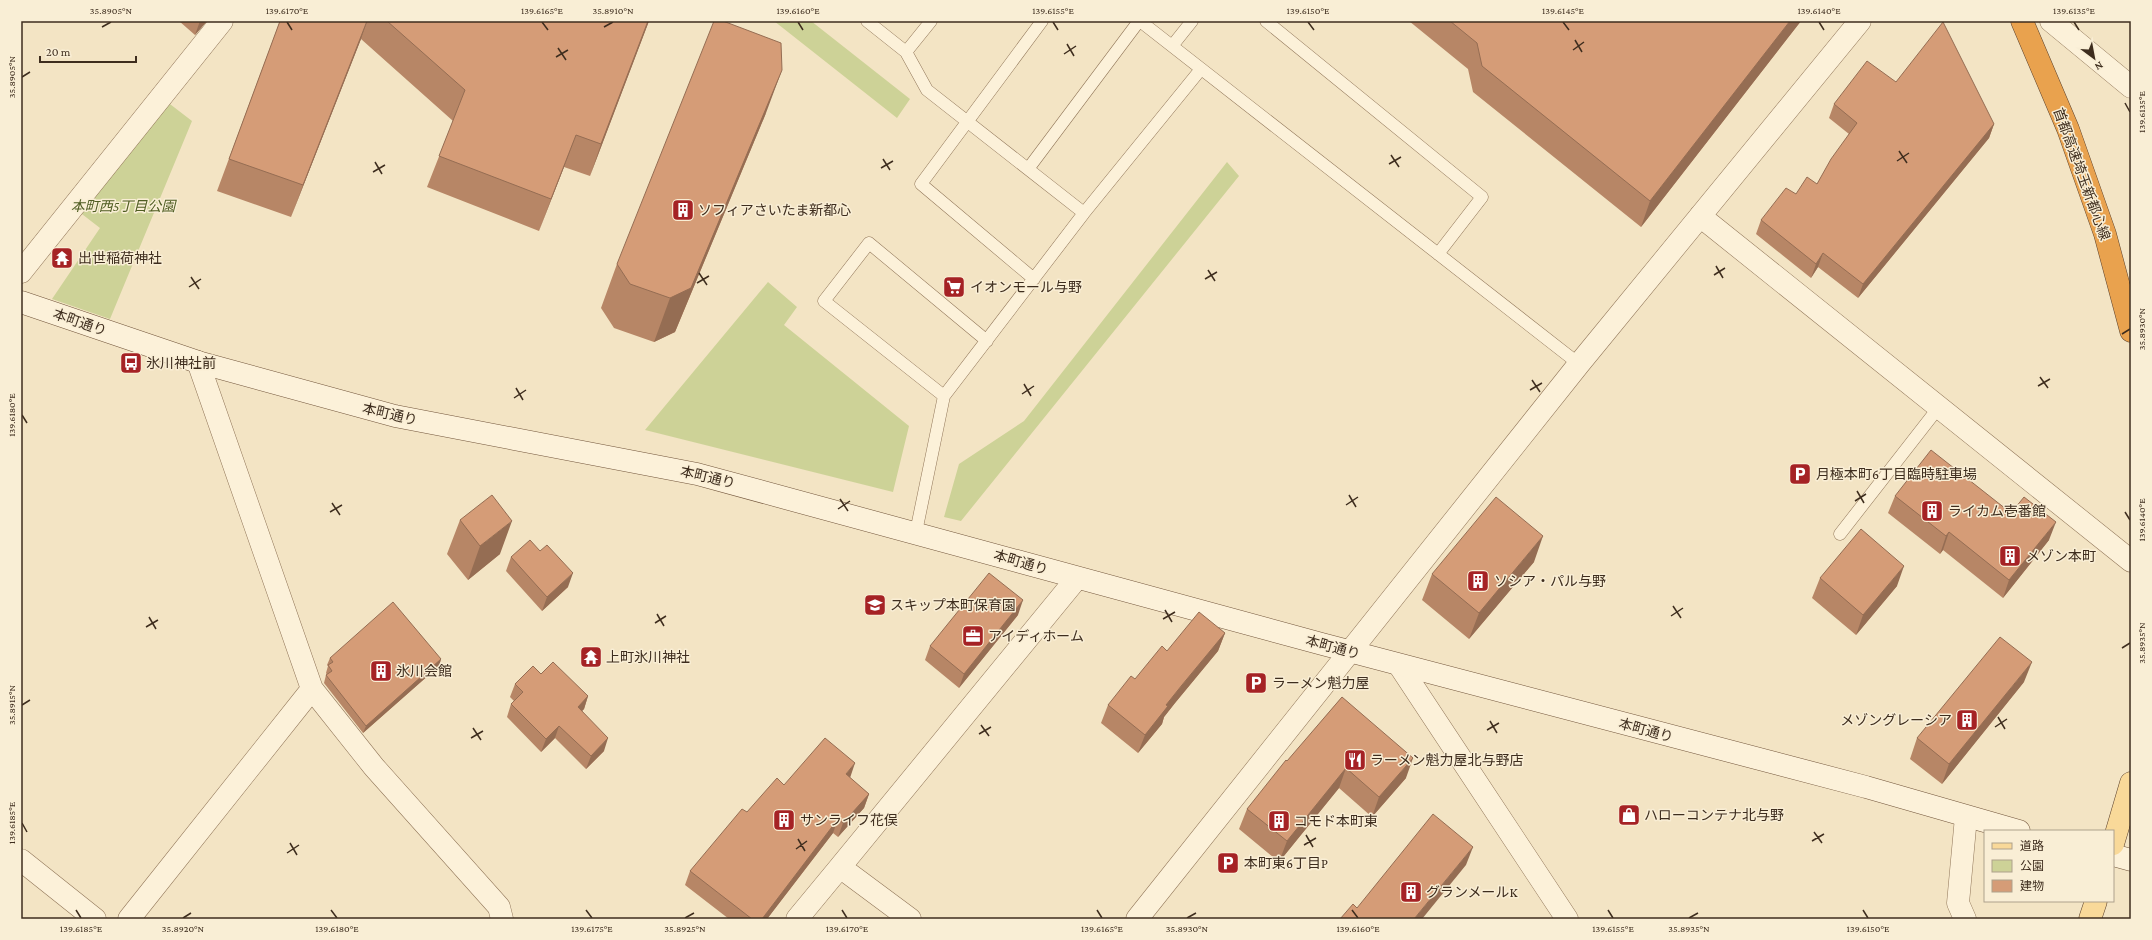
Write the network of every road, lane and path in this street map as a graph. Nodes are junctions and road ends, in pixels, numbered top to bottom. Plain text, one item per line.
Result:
1 (222, 21) edge
2 (867, 21) edge
3 (931, 21) edge
4 (1042, 21) edge
5 (1139, 21) edge
6 (1192, 21) edge
7 (1266, 21) edge
8 (1860, 21) edge
9 (2022, 21) edge
10 (2051, 21) edge
11 (1172, 46) junction
12 (906, 52) junction
13 (1201, 69) junction
14 (2131, 87) edge
15 (968, 122) junction
16 (1028, 169) junction
17 (1084, 213) junction
18 (1700, 216) junction
19 (1438, 254) junction
20 (21, 272) edge
21 (1034, 279) junction
22 (21, 302) edge
23 (2131, 331) edge
24 (987, 341) junction
25 (198, 362) junction
26 (1579, 364) junction
27 (944, 396) junction
28 (1939, 407) junction
29 (916, 532) junction
30 (1840, 534) dead end
31 (2131, 561) edge
32 (1077, 578) junction
33 (1349, 652) junction
34 (1400, 665) junction
35 (312, 689) junction
36 (2131, 782) edge
37 (1966, 817) junction
38 (2015, 830) edge
39 (2114, 841) edge
40 (2114, 856) edge
41 (21, 860) edge
42 (2131, 860) edge
43 (840, 867) junction
44 (2096, 902) edge
45 (95, 919) edge
46 (130, 919) edge
47 (502, 919) edge
48 (797, 919) edge
49 (910, 919) edge
50 (1137, 919) edge
51 (1567, 919) edge
52 (1965, 919) edge
53 (2090, 919) edge

1 - 20 street
2 - 12 lane
3 - 12 lane
4 - 15 lane
5 - 11 lane
5 - 16 lane
6 - 11 lane
7 - 19 lane
8 - 18 street
9 - 23 highway, 首都高速埼玉新都心線
10 - 14 street
11 - 13 lane
12 - 15 lane
13 - 17 lane
13 - 19 lane
15 - 16 lane
15 - 21 lane
16 - 17 lane
17 - 21 lane
18 - 26 street
18 - 28 street
19 - 26 lane
21 - 24 lane
22 - 25 street, 本町通り
24 - 27 lane
24 - 27 lane
25 - 29 street, 本町通り
25 - 35 street
26 - 33 street
27 - 29 lane
28 - 30 lane
28 - 31 street
29 - 32 street, 本町通り
32 - 33 street, 本町通り
32 - 43 street
33 - 34 street, 本町通り
33 - 50 street
34 - 37 street, 本町通り
34 - 51 street
35 - 46 street
35 - 47 street
36 - 39 main road
37 - 38 street, 本町通り
37 - 52 street
40 - 42 street
41 - 45 street
43 - 48 street
43 - 49 street
44 - 53 main road

